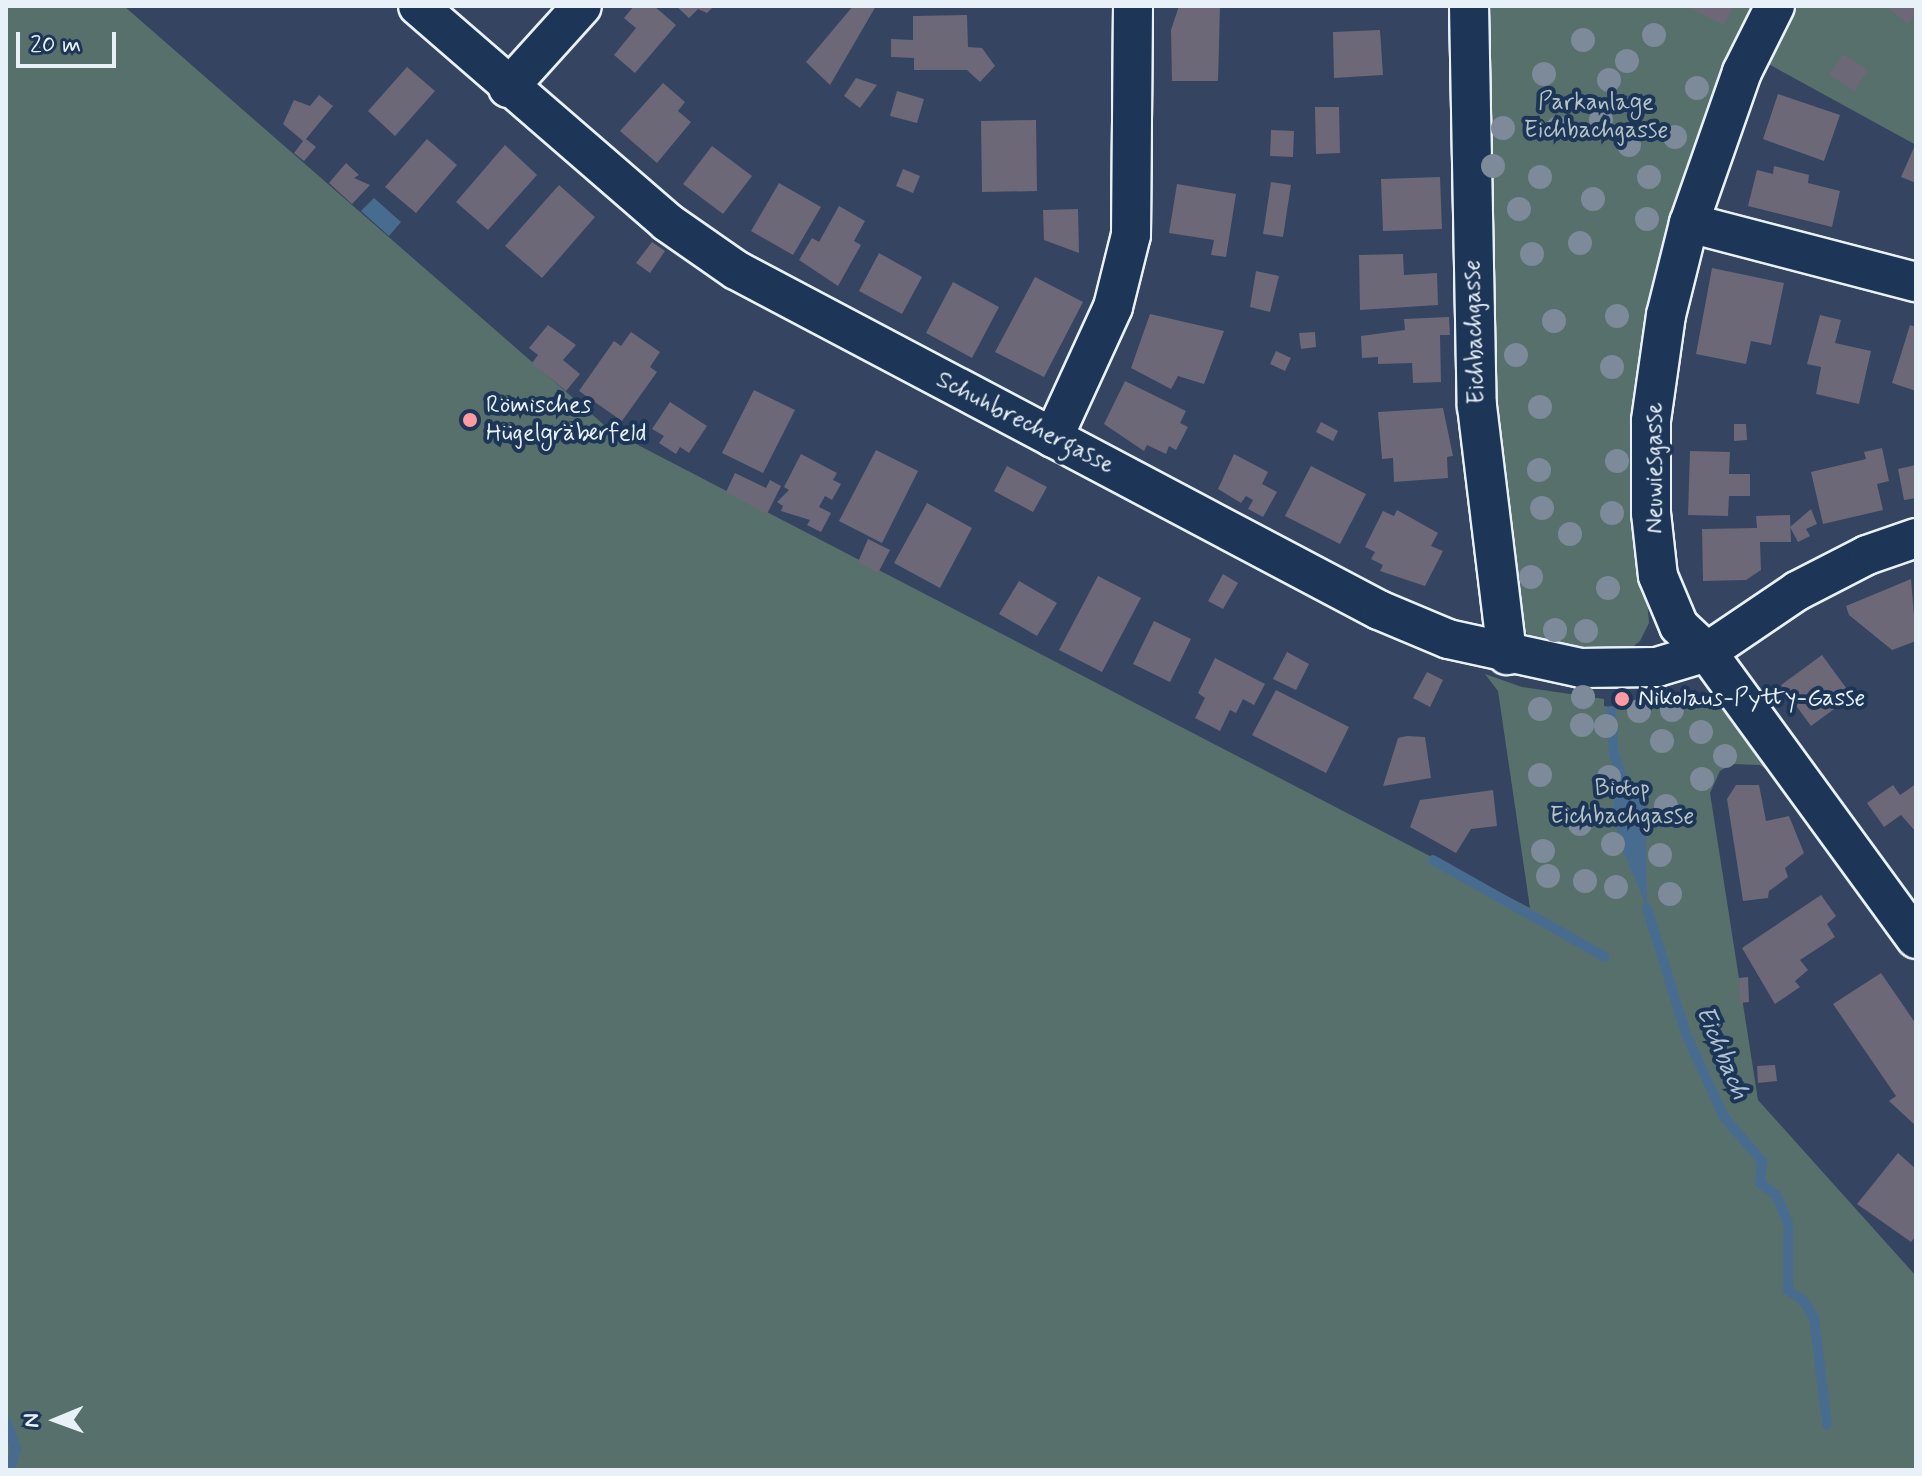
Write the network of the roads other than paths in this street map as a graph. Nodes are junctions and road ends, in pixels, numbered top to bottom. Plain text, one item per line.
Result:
1 (418, 6) edge
2 (582, 6) edge
3 (1133, 6) edge
4 (1469, 6) edge
5 (1775, 6) edge
6 (508, 88) junction
7 (1689, 223) junction
8 (1916, 282) edge
9 (1053, 438) junction
10 (1916, 538) edge
11 (1707, 652) junction
12 (1507, 655) junction
13 (1916, 939) edge

1 - 6 street, Schuhbrechergasse
2 - 6 street
3 - 9 street
4 - 12 street, Eichbachgasse
5 - 7 street, Neuwiesgasse
6 - 9 street, Schuhbrechergasse
7 - 8 street
7 - 11 street, Neuwiesgasse
9 - 12 street, Schuhbrechergasse
10 - 11 street
11 - 12 street, Schuhbrechergasse
11 - 13 street

